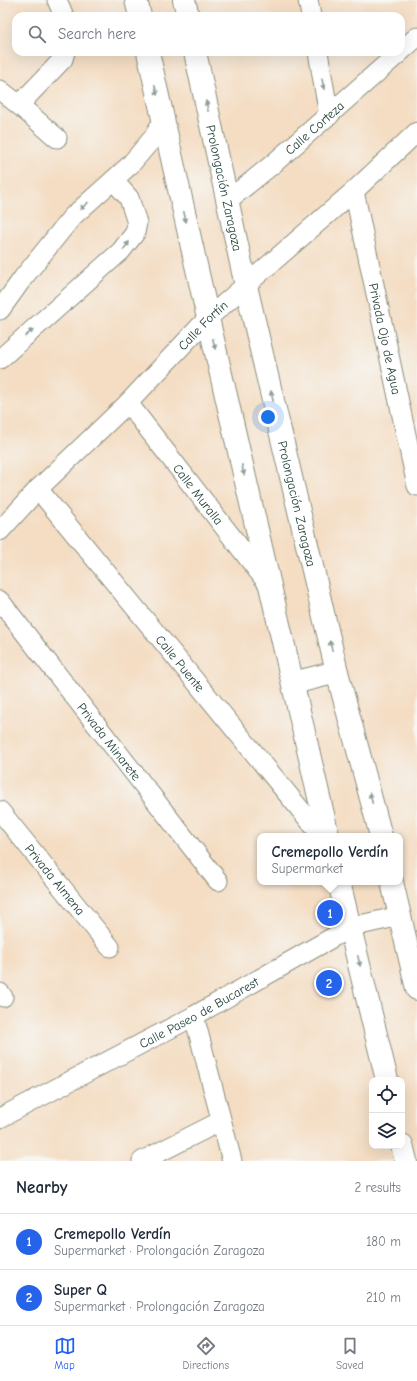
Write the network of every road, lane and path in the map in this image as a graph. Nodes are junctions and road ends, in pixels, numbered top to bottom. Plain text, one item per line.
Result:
1 (57, 0) edge
2 (136, 0) edge
3 (184, 0) edge
4 (308, 0) edge
5 (62, 12) edge
6 (139, 12) edge
7 (187, 12) edge
8 (310, 12) edge
9 (417, 37) edge
10 (405, 48) edge
11 (63, 56) edge
12 (149, 56) edge
13 (196, 56) edge
14 (319, 56) edge
15 (397, 56) edge
16 (0, 90) edge
17 (19, 105) junction
18 (330, 116) junction
19 (163, 120) junction
20 (417, 132) edge
21 (57, 138) dead end
22 (114, 181) junction
23 (354, 191) junction
24 (227, 201) junction
25 (246, 286) junction
26 (0, 310) edge
27 (208, 318) junction
28 (0, 358) edge
29 (128, 403) junction
30 (417, 486) edge
31 (38, 490) junction
32 (0, 530) edge
33 (270, 585) junction
34 (0, 602) edge
35 (337, 672) junction
36 (293, 683) junction
37 (0, 811) edge
38 (320, 833) edge
39 (327, 833) edge
40 (380, 833) edge
41 (218, 881) dead end
42 (340, 885) edge
43 (393, 885) edge
44 (400, 916) junction
45 (351, 927) junction
46 (110, 947) dead end
47 (417, 989) edge
48 (194, 1016) junction
49 (386, 1077) edge
50 (0, 1118) edge
51 (221, 1121) junction
52 (403, 1149) edge
53 (142, 1161) edge
54 (232, 1161) edge
55 (406, 1161) edge

1 - 5 street
2 - 6 street
3 - 7 street
4 - 8 street
9 - 10 street, Calle Corteza
11 - 17 street
12 -> 19 street
24 -> 13 street, Prolongación Zaragoza
14 -> 18 street
15 - 18 street, Calle Corteza
16 - 17 street
17 - 21 street
18 - 24 street, Calle Corteza
19 - 22 street
19 -> 27 street
20 - 23 street, Calle Fortín
22 -> 26 street
28 -> 22 street
23 - 25 street, Calle Fortín
23 - 30 street, Privada Ojo de Agua
24 - 25 street, Prolongación Zaragoza
25 - 27 street, Calle Fortín
35 -> 25 street, Prolongación Zaragoza
27 - 29 street, Calle Fortín
27 -> 33 street
29 - 31 street, Calle Fortín
29 - 33 street, Calle Muralla
31 - 32 street, Calle Fortín
31 - 38 street, Calle Puente
33 - 36 street
34 - 41 street, Privada Minarete
35 - 36 street
40 -> 35 street, Prolongación Zaragoza
36 - 39 street
37 - 46 street, Privada Almena
42 - 45 street
43 - 44 street
44 - 45 street, Calle Paseo de Bucarest
44 - 47 street
45 - 48 street, Calle Paseo de Bucarest
45 -> 49 street
48 - 50 street, Calle Paseo de Bucarest
48 - 51 street
51 - 53 street
51 - 54 street
52 - 55 street

